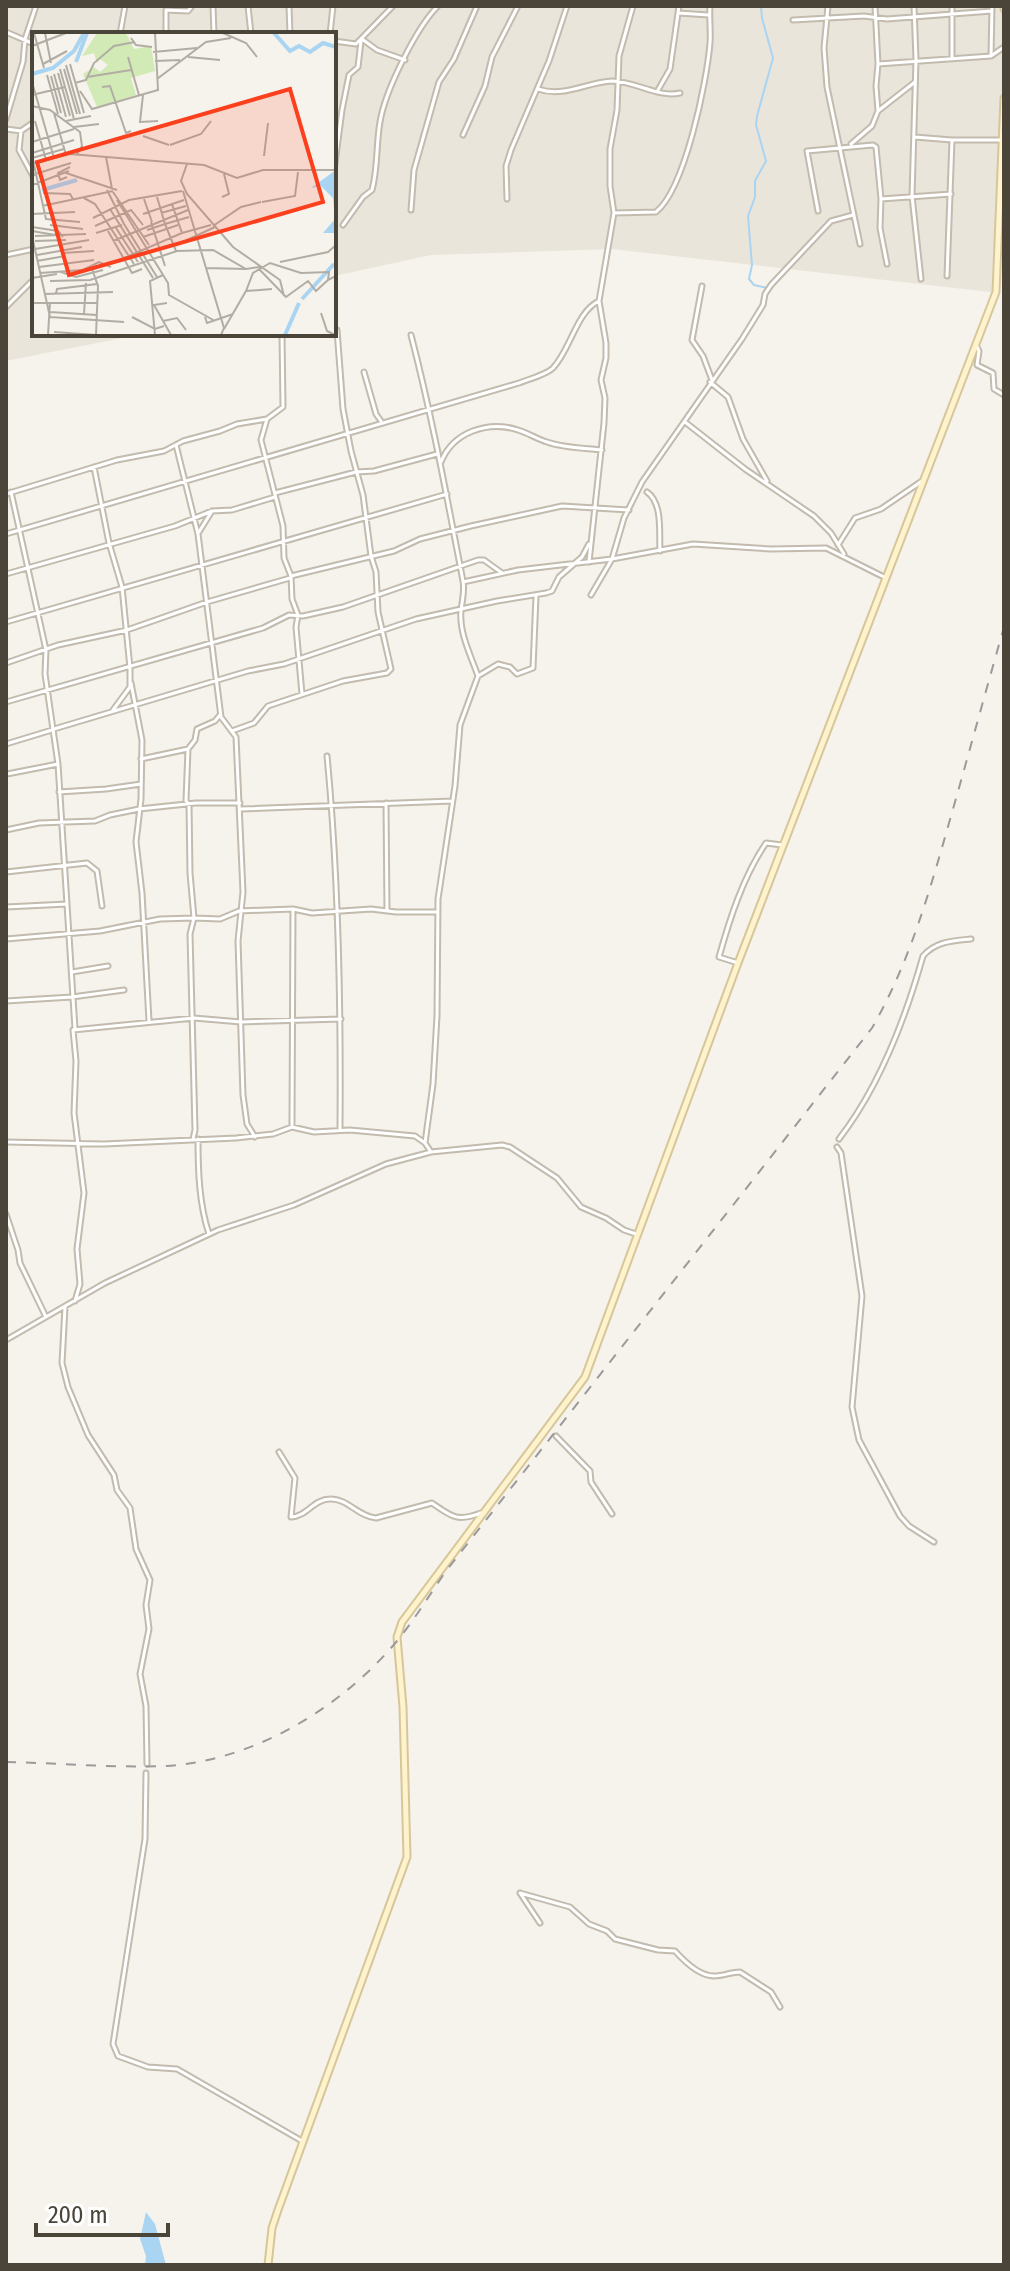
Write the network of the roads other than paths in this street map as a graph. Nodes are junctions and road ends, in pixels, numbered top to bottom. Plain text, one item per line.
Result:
1 (36, 6) edge
2 (125, 6) edge
3 (192, 6) edge
4 (213, 6) edge
5 (248, 6) edge
6 (289, 6) edge
7 (333, 6) edge
8 (393, 6) edge
9 (438, 6) edge
10 (477, 6) edge
11 (518, 6) edge
12 (567, 6) edge
13 (633, 6) edge
14 (679, 6) edge
15 (710, 6) edge
16 (828, 6) edge
17 (875, 6) edge
18 (914, 6) edge
19 (952, 6) edge
20 (166, 8) edge
21 (992, 8) edge
22 (678, 13) junction
23 (952, 14) junction
24 (709, 15) junction
25 (914, 16) junction
26 (828, 17) junction
27 (875, 18) junction
28 (793, 20) dead end
29 (6, 32) edge
30 (120, 32) edge
31 (166, 32) edge
32 (214, 32) edge
33 (251, 32) edge
34 (290, 32) edge
35 (330, 32) edge
36 (25, 39) junction
37 (362, 40) junction
38 (336, 41) edge
39 (32, 43) edge
40 (1004, 47) edge
41 (991, 56) junction
42 (952, 59) junction
43 (405, 60) junction
44 (916, 60) junction
45 (878, 64) junction
46 (618, 82) junction
47 (915, 82) junction
48 (538, 89) junction
49 (658, 91) junction
50 (680, 93) dead end
51 (1004, 98) edge
52 (878, 111) junction
53 (6, 119) edge
54 (32, 123) edge
55 (6, 129) edge
56 (21, 131) junction
57 (463, 135) dead end
58 (915, 137) junction
59 (952, 140) junction
60 (1003, 140) edge
61 (848, 146) junction
62 (839, 147) junction
63 (1003, 148) edge
64 (336, 156) edge
65 (32, 174) edge
66 (951, 194) junction
67 (912, 196) junction
68 (507, 199) dead end
69 (881, 199) junction
70 (411, 210) dead end
71 (818, 211) dead end
72 (614, 213) junction
73 (853, 215) junction
74 (343, 225) dead end
75 (860, 244) dead end
76 (32, 249) edge
77 (1002, 254) edge
78 (6, 255) edge
79 (887, 264) dead end
80 (947, 276) dead end
81 (921, 279) dead end
82 (32, 281) edge
83 (702, 286) dead end
84 (599, 301) junction
85 (6, 307) edge
86 (337, 330) dead end
87 (411, 335) dead end
88 (282, 336) edge
89 (976, 345) junction
90 (364, 372) dead end
91 (711, 381) junction
92 (1004, 395) edge
93 (430, 409) junction
94 (267, 419) junction
95 (382, 422) junction
96 (685, 422) junction
97 (348, 433) junction
98 (176, 445) junction
99 (602, 450) junction
100 (437, 454) junction
101 (267, 458) junction
102 (440, 464) junction
103 (94, 467) junction
104 (356, 472) junction
105 (925, 479) junction
106 (185, 482) junction
107 (768, 484) junction
108 (647, 492) dead end
109 (9, 493) edge
110 (447, 494) junction
111 (275, 495) junction
112 (103, 507) junction
113 (594, 508) junction
114 (629, 510) junction
115 (212, 511) junction
116 (195, 518) junction
117 (366, 518) junction
118 (21, 529) junction
119 (452, 531) junction
120 (6, 534) edge
121 (198, 534) junction
122 (109, 543) junction
123 (282, 543) junction
124 (589, 544) junction
125 (838, 545) junction
126 (660, 551) junction
127 (371, 556) junction
128 (846, 557) junction
129 (612, 559) junction
130 (589, 562) junction
131 (575, 563) junction
132 (202, 566) junction
133 (459, 566) junction
134 (29, 567) junction
135 (502, 573) junction
136 (6, 574) edge
137 (291, 577) junction
138 (887, 579) junction
139 (463, 582) junction
140 (122, 587) junction
141 (536, 595) junction
142 (591, 595) dead end
143 (377, 596) junction
144 (207, 602) junction
145 (461, 609) junction
146 (39, 612) junction
147 (298, 615) junction
148 (6, 622) edge
149 (127, 630) junction
150 (383, 631) junction
151 (211, 641) junction
152 (46, 650) junction
153 (299, 657) junction
154 (6, 663) edge
155 (130, 668) junction
156 (478, 676) junction
157 (216, 680) junction
158 (131, 683) junction
159 (47, 692) junction
160 (302, 695) junction
161 (6, 702) edge
162 (136, 705) junction
163 (111, 713) junction
164 (220, 715) junction
165 (53, 729) junction
166 (231, 731) junction
167 (6, 744) edge
168 (188, 749) junction
169 (327, 756) dead end
170 (141, 759) junction
171 (58, 764) junction
172 (7, 774) edge
173 (141, 784) junction
174 (59, 792) junction
175 (452, 801) junction
176 (240, 803) junction
177 (386, 803) junction
178 (189, 804) junction
179 (332, 805) junction
180 (139, 809) junction
181 (241, 809) junction
182 (61, 821) junction
183 (6, 830) edge
184 (784, 845) junction
185 (64, 864) junction
186 (6, 872) edge
187 (67, 904) junction
188 (102, 906) dead end
189 (6, 907) edge
190 (293, 909) junction
191 (239, 911) junction
192 (337, 911) junction
193 (387, 911) junction
194 (438, 912) junction
195 (194, 918) junction
196 (143, 924) junction
197 (68, 932) junction
198 (6, 939) edge
199 (971, 939) dead end
200 (738, 963) junction
201 (108, 966) dead end
202 (71, 972) junction
203 (124, 990) dead end
204 (72, 997) junction
205 (6, 1001) edge
206 (194, 1018) junction
207 (341, 1019) junction
208 (292, 1020) junction
209 (149, 1021) junction
210 (241, 1022) junction
211 (75, 1029) junction
212 (292, 1127) junction
213 (340, 1129) junction
214 (255, 1137) junction
215 (196, 1139) junction
216 (839, 1139) dead end
217 (6, 1142) edge
218 (425, 1143) junction
219 (78, 1144) junction
220 (837, 1147) dead end
221 (431, 1152) junction
222 (6, 1214) edge
223 (209, 1234) junction
224 (636, 1234) junction
225 (75, 1301) junction
226 (65, 1307) junction
227 (46, 1317) junction
228 (6, 1340) edge
229 (556, 1436) dead end
230 (279, 1452) dead end
231 (485, 1511) junction
232 (612, 1514) dead end
233 (934, 1542) dead end
234 (147, 1764) dead end
235 (146, 1773) dead end
236 (540, 1923) dead end
237 (780, 2007) dead end
238 (303, 2141) junction
239 (268, 2265) edge

1 - 36 street
2 - 30 street
3 - 20 street
4 - 32 street
5 - 33 street
6 - 34 street
7 - 35 street
8 - 37 street
9 - 43 street
10 - 70 street
11 - 57 street
12 - 48 street
13 - 46 street
14 - 22 street
15 - 24 street
16 - 26 street
17 - 27 street
18 - 25 street
19 - 23 street
20 - 31 street
21 - 23 street
21 - 41 street
22 - 24 street
22 - 49 street
23 - 25 street
23 - 42 street
24 - 72 street
25 - 27 street
25 - 44 street
26 - 27 street
26 - 28 street
26 - 62 street
27 - 45 street
29 - 36 street
36 - 39 street
36 - 53 street
37 - 38 street
37 - 43 street
37 - 64 street
40 - 41 street
41 - 42 street
42 - 44 street
43 - 74 street
44 - 45 street
44 - 47 street
45 - 52 street
46 - 48 street
46 - 49 street
46 - 72 street
47 - 52 street
47 - 58 street
48 - 68 street
49 - 50 street
51 - 60 street
52 - 61 street
54 - 56 street
55 - 56 street
56 - 65 street
58 - 59 street
58 - 67 street
59 - 60 street
59 - 66 street
60 - 63 street
61 - 62 street
61 - 69 street
62 - 71 street
62 - 73 street
63 - 77 street
66 - 67 street
66 - 80 street
67 - 69 street
67 - 81 street
69 - 79 street
72 - 84 street
73 - 75 street
73 - 91 street
76 - 78 street
77 - 89 street
82 - 85 street
83 - 91 street
84 - 93 street
84 - 99 street
86 - 97 street
87 - 93 street
88 - 94 street
89 - 92 street
89 - 105 street
90 - 95 street
91 - 96 street
91 - 107 street
93 - 95 street
93 - 100 street
94 - 98 street
94 - 101 street
95 - 97 street
96 - 107 street
96 - 114 street
97 - 101 street
97 - 104 street
98 - 103 street
98 - 106 street
99 - 102 street
99 - 113 street
100 - 102 street
100 - 104 street
101 - 106 street
101 - 111 street
102 - 110 street
103 - 109 street
103 - 112 street
104 - 111 street
104 - 117 street
105 - 125 street
105 - 138 street
106 - 112 street
106 - 116 street
107 - 125 street
108 - 126 street
109 - 118 street
110 - 117 street
110 - 119 street
111 - 115 street
111 - 123 street
112 - 118 street
112 - 122 street
113 - 114 street
113 - 119 street
113 - 124 street
114 - 129 street
115 - 116 street
115 - 121 street
116 - 121 street
116 - 122 street
117 - 123 street
117 - 127 street
118 - 120 street
118 - 134 street
119 - 127 street
119 - 133 street
121 - 132 street
122 - 134 street
122 - 140 street
123 - 132 street
123 - 137 street
124 - 130 street
124 - 131 street
125 - 128 street
126 - 128 street
126 - 129 street
127 - 137 street
127 - 143 street
128 - 138 street
129 - 130 street
129 - 142 street
130 - 131 street
131 - 135 street
131 - 141 street
132 - 140 street
132 - 144 street
133 - 135 street
133 - 139 street
133 - 143 street
134 - 136 street
134 - 146 street
135 - 139 street
137 - 144 street
137 - 147 street
138 - 184 street
139 - 145 street
140 - 146 street
140 - 149 street
141 - 145 street
141 - 156 street
143 - 147 street
143 - 150 street
144 - 149 street
144 - 151 street
145 - 150 street
145 - 156 street
146 - 148 street
146 - 152 street
147 - 151 street
147 - 153 street
149 - 152 street
149 - 155 street
150 - 153 street
150 - 160 street
151 - 155 street
151 - 157 street
152 - 154 street
152 - 159 street
153 - 157 street
153 - 160 street
155 - 158 street
155 - 159 street
156 - 175 street
157 - 162 street
157 - 164 street
158 - 162 street
158 - 163 street
159 - 161 street
159 - 165 street
160 - 166 street
162 - 163 street
162 - 170 street
163 - 165 street
164 - 166 street
164 - 168 street
165 - 167 street
165 - 171 street
166 - 176 street
168 - 170 street
168 - 178 street
169 - 179 street
170 - 173 street
171 - 172 street
171 - 174 street
173 - 174 street
173 - 180 street
174 - 182 street
175 - 177 street
175 - 194 street
176 - 178 street
176 - 181 street
177 - 179 street
177 - 193 street
178 - 180 street
178 - 195 street
179 - 181 street
179 - 192 street
180 - 182 street
180 - 196 street
181 - 191 street
182 - 183 street
182 - 185 street
184 - 200 street
184 - 200 street
185 - 186 street
185 - 187 street
185 - 188 street
187 - 189 street
187 - 197 street
190 - 191 street
190 - 192 street
190 - 208 street
191 - 195 street
191 - 210 street
192 - 193 street
192 - 207 street
193 - 194 street
194 - 218 street
195 - 196 street
195 - 206 street
196 - 197 street
196 - 209 street
197 - 198 street
197 - 202 street
199 - 216 street
200 - 224 street
201 - 202 street
202 - 204 street
203 - 204 street
204 - 205 street
204 - 211 street
206 - 209 street
206 - 210 street
206 - 215 street
207 - 208 street
207 - 213 street
208 - 210 street
208 - 212 street
209 - 211 street
210 - 214 street
211 - 219 street
212 - 213 street
212 - 214 street
213 - 218 street
214 - 215 street
215 - 219 street
215 - 223 street
217 - 219 street
218 - 221 street
219 - 225 street
220 - 233 street
221 - 223 street
221 - 224 street
222 - 227 street
223 - 225 street
224 - 231 street
225 - 226 street
226 - 227 street
226 - 234 street
227 - 228 street
229 - 232 street
230 - 231 street
231 - 238 street
235 - 238 street
236 - 237 street
238 - 239 street

